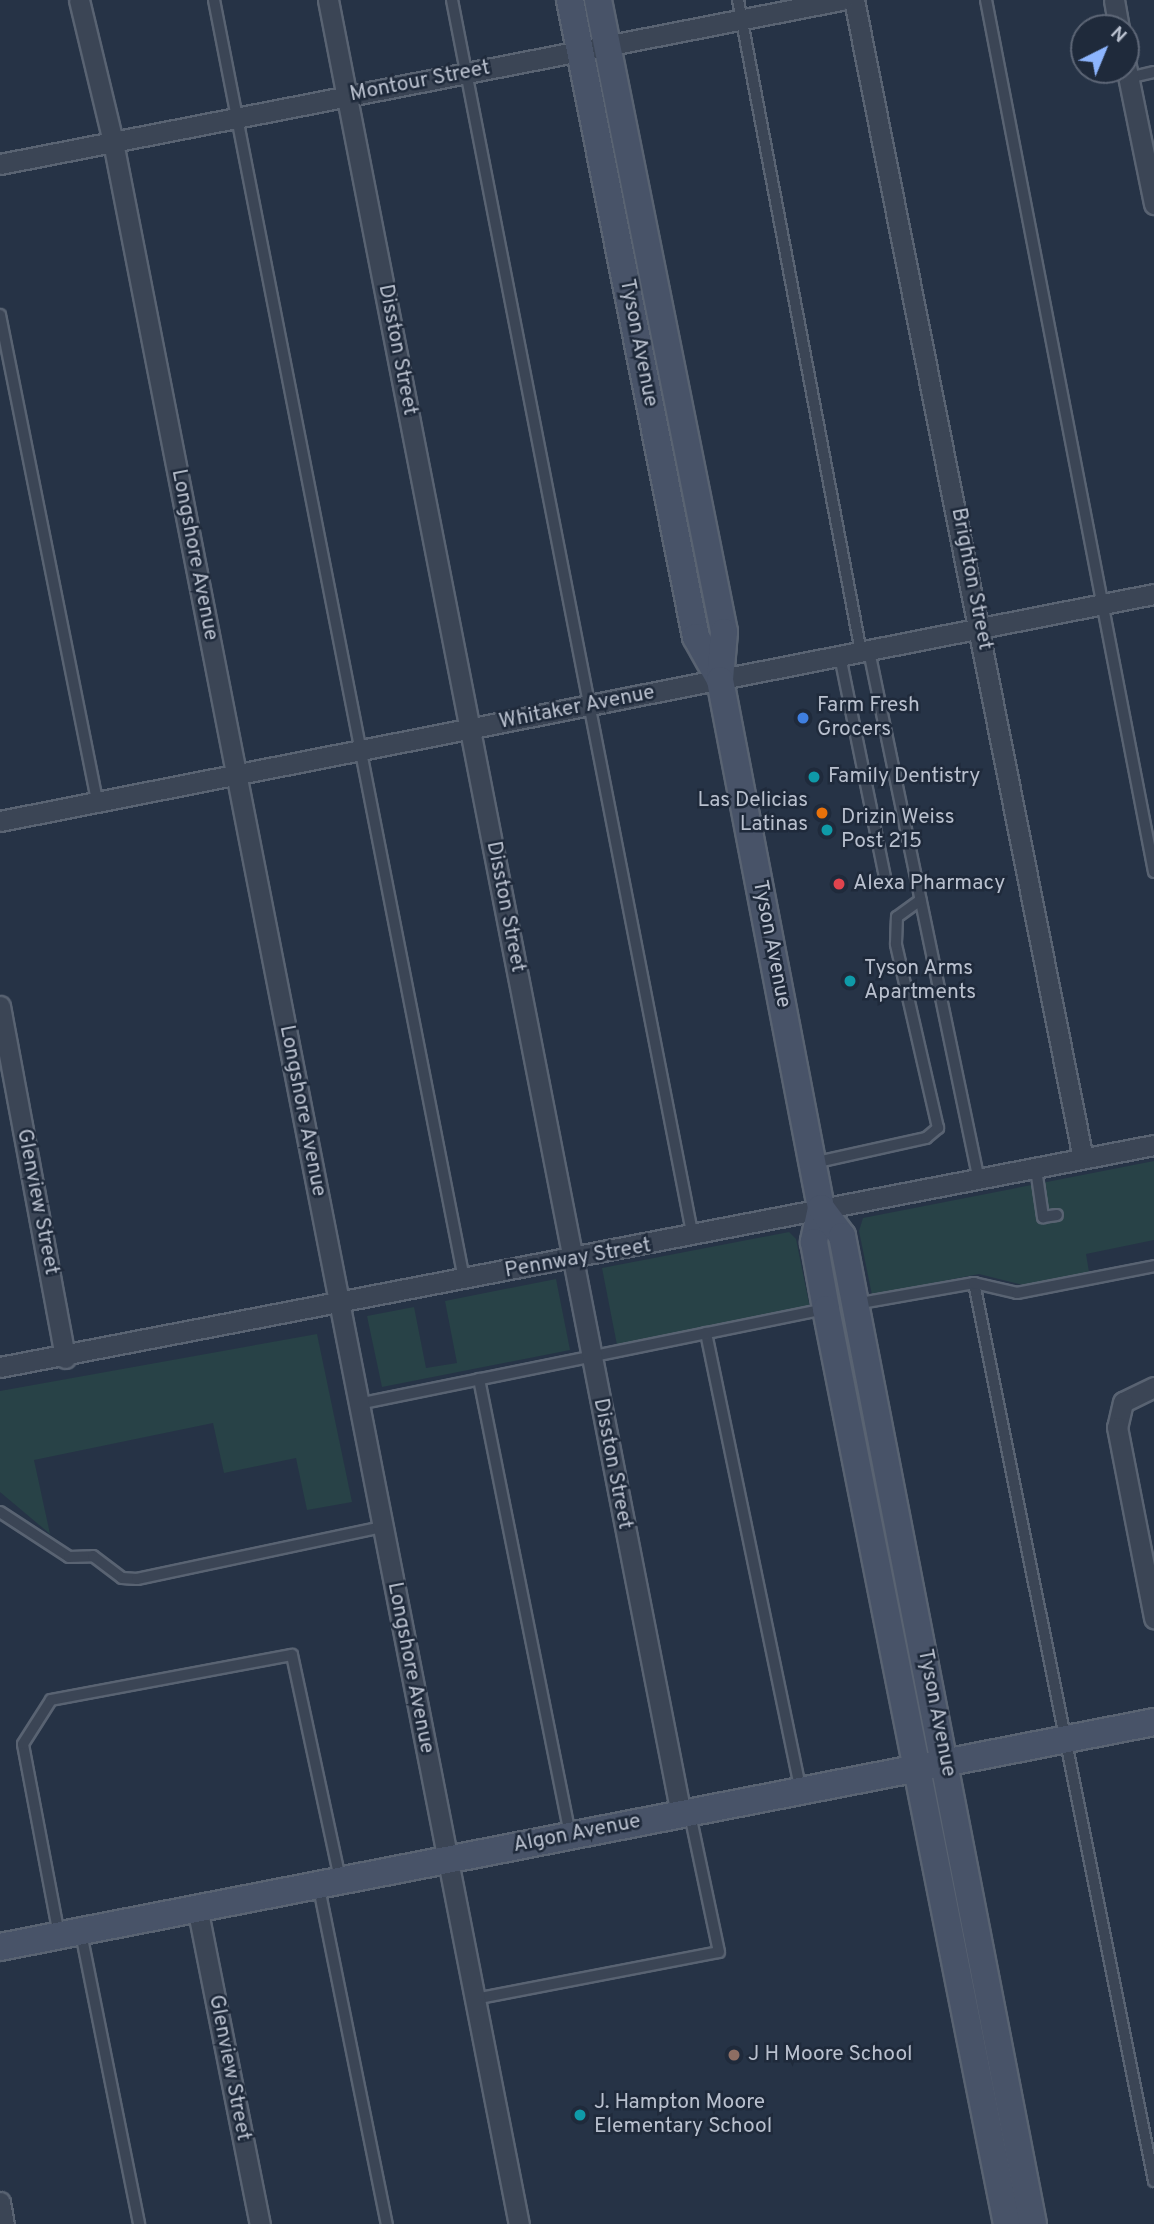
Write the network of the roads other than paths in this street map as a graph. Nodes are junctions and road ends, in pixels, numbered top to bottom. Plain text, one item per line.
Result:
1 (79, 0) edge
2 (215, 0) edge
3 (328, 0) edge
4 (452, 0) edge
5 (570, 0) edge
6 (598, 0) edge
7 (841, 0) edge
8 (854, 0) edge
9 (986, 0) edge
10 (740, 10) edge
11 (607, 46) junction
12 (580, 51) junction
13 (466, 73) junction
14 (1129, 84) edge
15 (348, 96) junction
16 (239, 118) junction
17 (113, 142) junction
18 (0, 164) edge
19 (1154, 204) edge
20 (0, 315) edge
21 (669, 358) junction
22 (642, 363) junction
23 (1154, 594) edge
24 (1100, 605) junction
25 (981, 629) junction
26 (865, 651) junction
27 (840, 656) junction
28 (720, 680) junction
29 (590, 705) junction
30 (470, 729) junction
31 (357, 751) junction
32 (237, 775) junction
33 (97, 802) junction
34 (0, 821) edge
35 (1154, 872) edge
36 (885, 877) dead end
37 (920, 900) junction
38 (0, 1006) edge
39 (1154, 1146) edge
40 (1083, 1159) junction
41 (813, 1163) junction
42 (1036, 1169) junction
43 (979, 1181) junction
44 (821, 1209) junction
45 (1057, 1215) dead end
46 (694, 1237) junction
47 (573, 1261) junction
48 (1154, 1266) edge
49 (464, 1279) junction
50 (974, 1283) junction
51 (338, 1304) junction
52 (855, 1304) junction
53 (827, 1309) junction
54 (706, 1333) junction
55 (591, 1356) junction
56 (65, 1358) junction
57 (0, 1367) edge
58 (479, 1379) junction
59 (1151, 1388) edge
60 (358, 1404) junction
61 (889, 1478) junction
62 (859, 1484) junction
63 (0, 1512) edge
64 (382, 1527) junction
65 (1154, 1618) edge
66 (1154, 1722) edge
67 (1066, 1738) junction
68 (945, 1760) junction
69 (915, 1766) junction
70 (801, 1793) junction
71 (685, 1814) junction
72 (570, 1835) junction
73 (448, 1858) junction
74 (330, 1885) junction
75 (198, 1912) junction
76 (70, 1934) junction
77 (0, 1947) edge
78 (475, 1999) junction
79 (998, 2037) junction
80 (970, 2042) junction
81 (1154, 2181) edge
82 (0, 2202) edge
83 (4, 2224) edge
84 (139, 2224) edge
85 (260, 2224) edge
86 (387, 2224) edge
87 (519, 2224) edge
88 (1007, 2224) edge
89 (1033, 2224) edge

1 - 17 street, Longshore Avenue
2 - 16 lane
3 - 15 street, Disston Street
4 - 13 lane
5 - 12 street, Tyson Avenue
6 - 11 street, Tyson Avenue
7 - 10 street, Montour Street
8 - 25 street, Brighton Street
9 - 24 lane
10 - 11 street, Montour Street
10 - 26 lane
11 - 12 street, Montour Street
11 - 21 street, Tyson Avenue
12 - 13 street, Montour Street
12 - 22 street, Tyson Avenue
13 - 15 street, Montour Street
13 - 29 lane
14 - 19 street
15 - 16 street, Montour Street
15 - 30 street, Disston Street
16 - 17 street, Montour Street
16 - 31 lane
17 - 18 street, Montour Street
17 - 32 street, Longshore Avenue
20 - 33 lane
21 - 22 street
21 - 28 street, Tyson Avenue
22 - 28 street, Tyson Avenue
23 - 24 street, Whitaker Avenue
24 - 25 street, Whitaker Avenue
24 - 35 lane
25 - 26 street, Whitaker Avenue
25 - 40 street, Brighton Street
26 - 27 street, Whitaker Avenue
26 - 37 lane
27 - 28 street, Whitaker Avenue
27 - 36 lane
28 - 29 street, Whitaker Avenue
28 - 41 street, Tyson Avenue
29 - 30 street, Whitaker Avenue
29 - 46 lane
30 - 31 street, Whitaker Avenue
30 - 47 street, Disston Street
31 - 32 street, Whitaker Avenue
31 - 49 lane
32 - 33 street, Whitaker Avenue
32 - 51 street, Longshore Avenue
33 - 34 street, Whitaker Avenue
37 - 41 lane
37 - 43 lane
38 - 56 street, Glenview Street
39 - 40 street, Pennway Street
40 - 42 street, Pennway Street
41 - 44 street, Tyson Avenue
42 - 43 street, Pennway Street
42 - 45 lane
43 - 44 street, Pennway Street
44 - 46 street, Pennway Street
44 - 52 street, Tyson Avenue
44 - 53 street, Tyson Avenue
46 - 47 street, Pennway Street
47 - 49 street, Pennway Street
47 - 55 street, Disston Street
48 - 50 lane
49 - 51 street, Pennway Street
50 - 52 lane
50 - 67 lane
51 - 56 street, Pennway Street
51 - 60 street, Longshore Avenue
52 - 61 street, Tyson Avenue
53 - 54 lane
53 - 62 street, Tyson Avenue
54 - 55 lane
54 - 70 lane
55 - 58 lane
55 - 71 street, Disston Street
56 - 57 street, Pennway Street
58 - 60 lane
58 - 72 lane
59 - 65 street
60 - 64 street, Longshore Avenue
61 - 62 street
61 - 68 street, Tyson Avenue
62 - 69 street, Tyson Avenue
63 - 64 lane
64 - 73 street, Longshore Avenue
66 - 67 street, Algon Avenue
67 - 68 street, Algon Avenue
67 - 81 lane
68 - 69 street, Algon Avenue
68 - 79 street, Tyson Avenue
69 - 70 street, Algon Avenue
69 - 80 street, Tyson Avenue
70 - 71 street, Algon Avenue
71 - 72 street, Algon Avenue
71 - 78 lane
72 - 73 street, Algon Avenue
73 - 74 street, Algon Avenue
73 - 78 street, Longshore Avenue
74 - 75 street, Algon Avenue
74 - 76 lane
74 - 86 lane
75 - 76 street, Algon Avenue
75 - 85 street, Glenview Street
76 - 77 street, Algon Avenue
76 - 84 lane
78 - 87 street, Longshore Avenue
79 - 80 street
79 - 89 street, Tyson Avenue
80 - 88 street, Tyson Avenue
82 - 83 street

